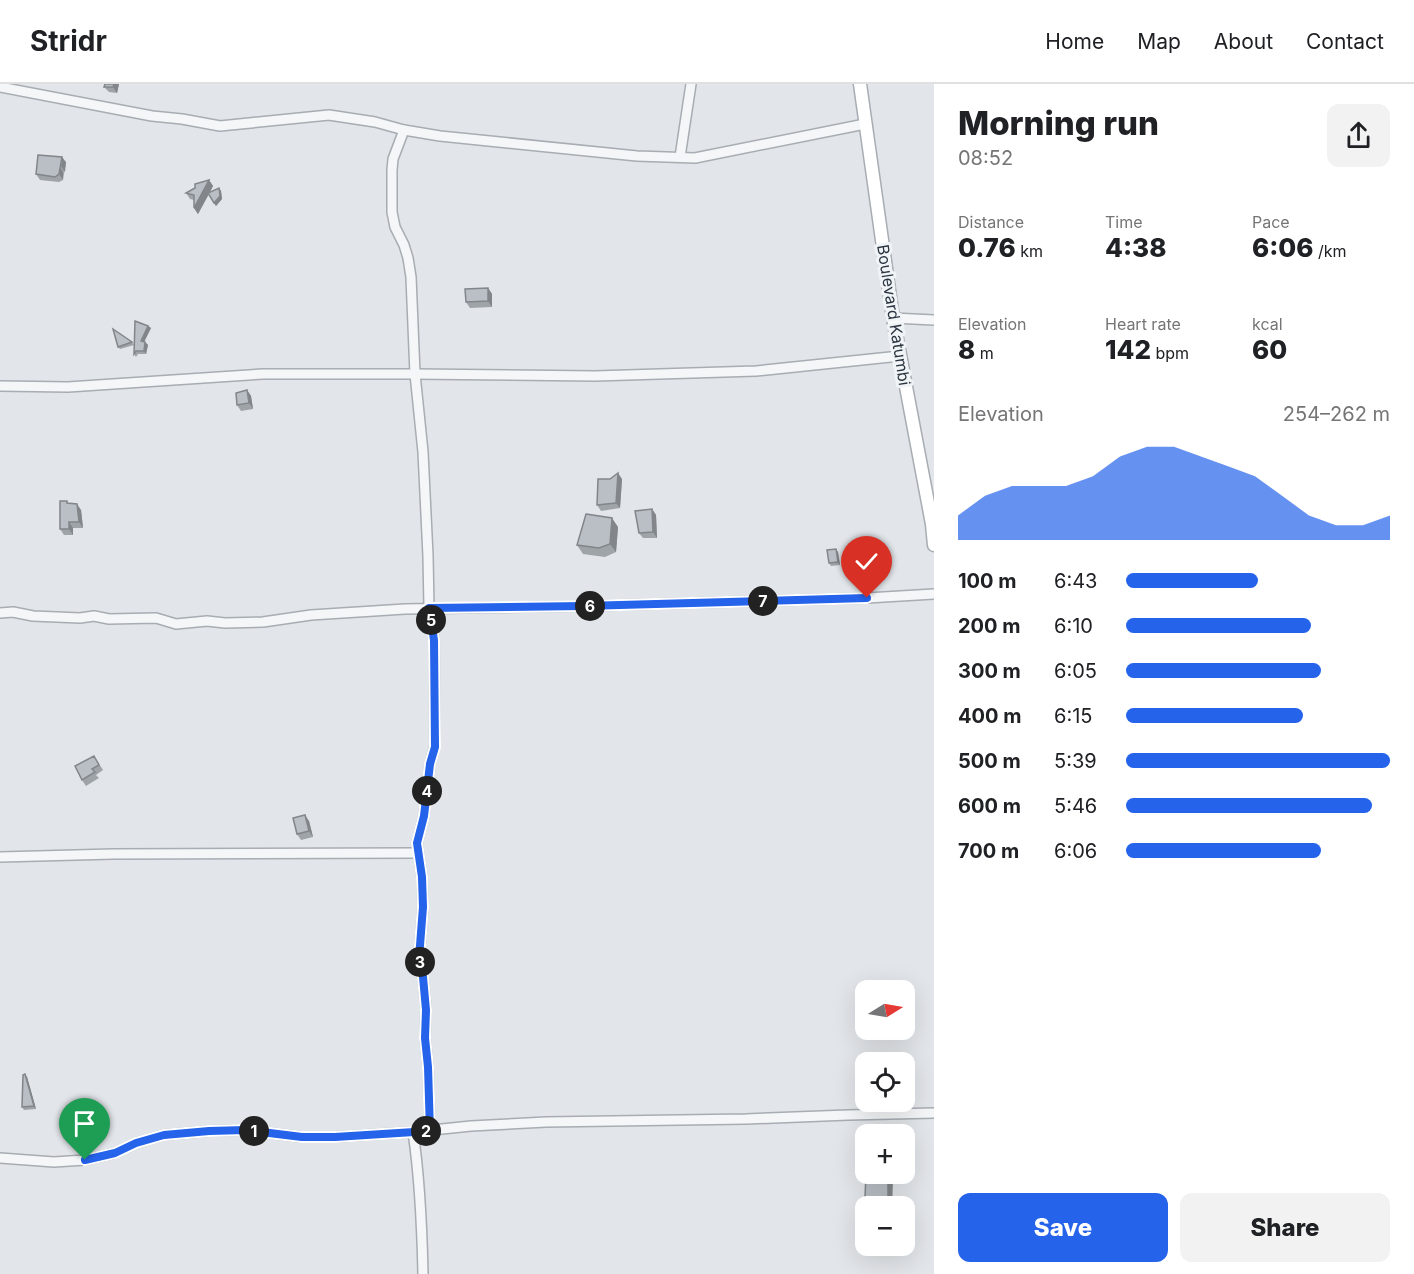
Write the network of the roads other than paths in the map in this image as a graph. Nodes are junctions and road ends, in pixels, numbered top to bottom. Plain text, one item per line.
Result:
1 (692, 84) edge
2 (860, 84) edge
3 (0, 87) edge
4 (865, 124) junction
5 (404, 130) junction
6 (680, 157) junction
7 (893, 318) junction
8 (934, 320) edge
9 (900, 356) junction
10 (415, 374) junction
11 (0, 386) edge
12 (929, 480) edge
13 (934, 545) edge
14 (934, 594) edge
15 (429, 608) junction
16 (0, 613) edge
17 (418, 854) junction
18 (0, 857) edge
19 (934, 1113) edge
20 (430, 1131) junction
21 (413, 1132) junction
22 (0, 1158) edge
23 (423, 1274) edge

1 - 6 street
2 - 4 street, Boulevard Katumbi
3 - 5 street
4 - 6 street
4 - 7 street, Boulevard Katumbi
5 - 6 street
5 - 10 street
7 - 8 street
7 - 9 street, Boulevard Katumbi
9 - 10 street
9 - 12 street, Boulevard Katumbi
10 - 11 street
10 - 15 street
12 - 13 street, Boulevard Katumbi
14 - 15 street
15 - 16 street
15 - 17 street
17 - 18 street
17 - 20 street
19 - 20 street
20 - 21 street
21 - 22 street
21 - 23 street

